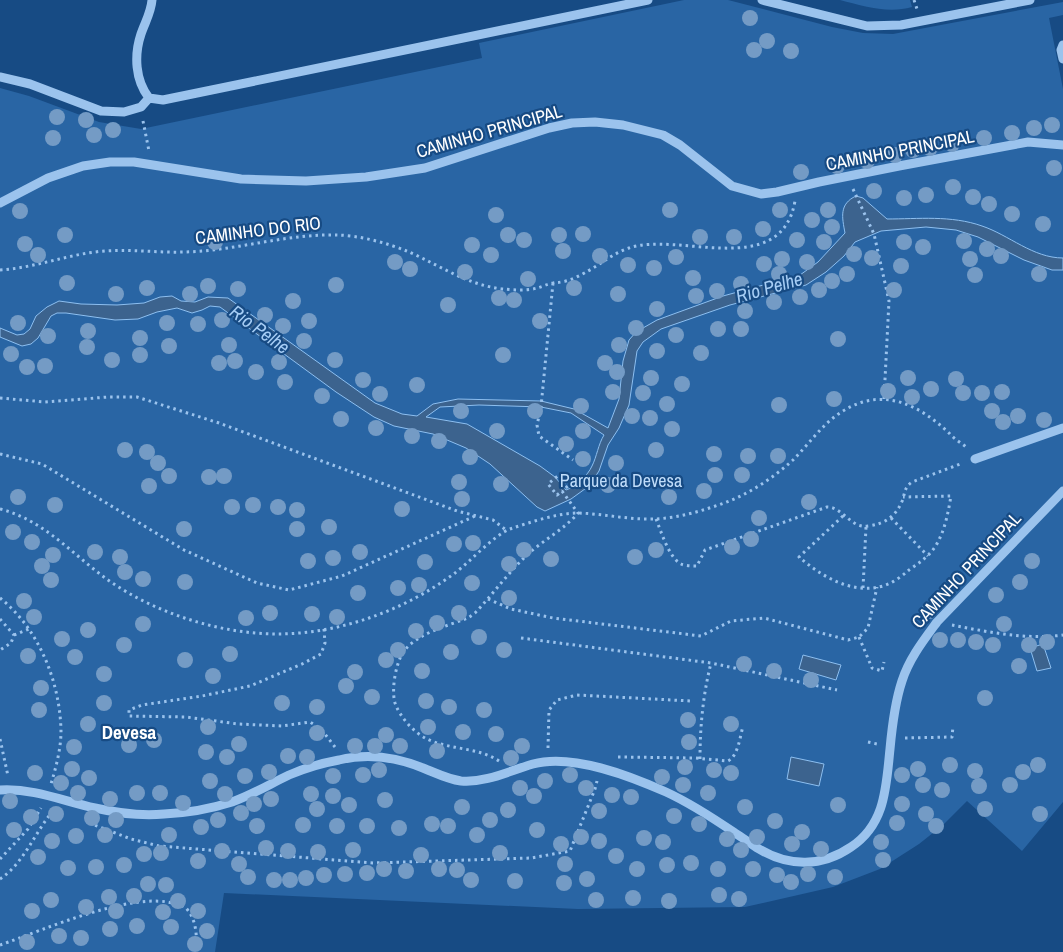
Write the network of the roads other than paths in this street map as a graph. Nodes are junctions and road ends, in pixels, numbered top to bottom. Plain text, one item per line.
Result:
1 (152, 0) edge
2 (648, 0) edge
3 (762, 0) edge
4 (1030, 0) edge
5 (1063, 45) edge
6 (1063, 59) edge
7 (0, 77) edge
8 (149, 98) junction
9 (1063, 145) edge
10 (0, 203) edge
11 (1063, 428) edge
12 (975, 459) road end
13 (1063, 491) edge
14 (5, 790) edge

1 - 8 lane
2 - 8 lane
3 - 4 lane
5 - 6 lane
7 - 8 lane
9 - 10 lane, CAMINHO PRINCIPAL
11 - 12 lane
13 - 14 lane, CAMINHO PRINCIPAL

